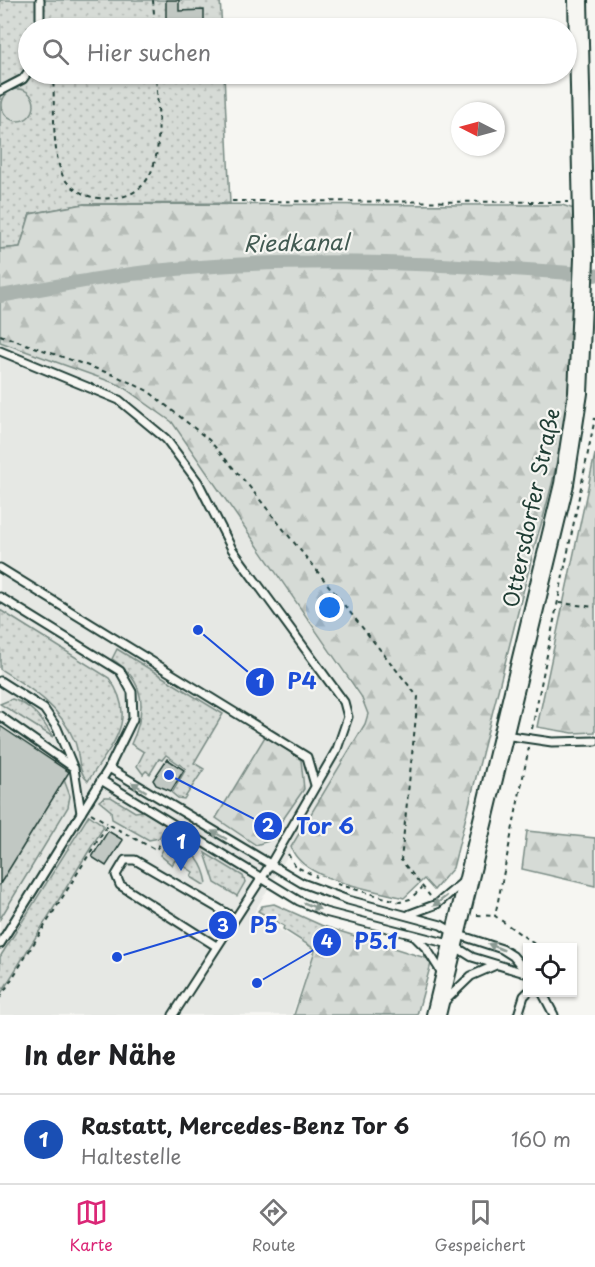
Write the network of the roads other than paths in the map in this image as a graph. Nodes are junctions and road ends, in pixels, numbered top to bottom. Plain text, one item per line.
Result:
1 (40, 0) edge
2 (578, 0) edge
3 (40, 18) edge
4 (18, 82) edge
5 (0, 91) edge
6 (0, 351) edge
7 (0, 568) edge
8 (0, 597) edge
9 (0, 681) edge
10 (0, 716) edge
11 (504, 735) junction
12 (595, 741) edge
13 (74, 768) junction
14 (109, 768) junction
15 (101, 780) junction
16 (315, 785) junction
17 (81, 813) junction
18 (270, 865) junction
19 (471, 875) junction
20 (260, 879) junction
21 (404, 915) junction
22 (234, 918) junction
23 (413, 934) junction
24 (454, 939) junction
25 (0, 944) edge
26 (216, 946) junction
27 (497, 964) junction
28 (523, 968) edge
29 (523, 972) edge
30 (445, 979) junction
31 (524, 997) edge
32 (544, 997) edge
33 (437, 1012) edge
34 (173, 1015) edge
35 (518, 1015) edge
36 (554, 1015) edge

1 - 3 lane
2 - 11 street, Ottersdorfer Straße
4 - 5 lane
6 - 16 lane
7 - 16 lane
8 - 14 lane
9 - 13 lane
10 - 13 lane
11 - 12 lane
11 - 19 street, Ottersdorfer Straße
13 - 17 lane
14 - 15 lane
18 -> 14 lane
15 - 17 lane
15 - 20 lane
16 - 18 lane
17 - 25 lane
18 - 20 lane
18 - 21 lane
19 -> 21 lane
19 - 24 street, Ottersdorfer Straße
20 - 22 lane
20 -> 23 lane
21 - 24 lane
22 - 26 lane
22 - 26 lane
23 - 24 lane
23 - 30 lane
24 - 27 lane
28 -> 24 lane
24 - 30 street, Ottersdorfer Straße
26 - 34 lane
27 - 29 lane
27 - 33 lane
30 - 33 street, Ottersdorfer Straße
31 - 35 lane
32 - 36 lane

